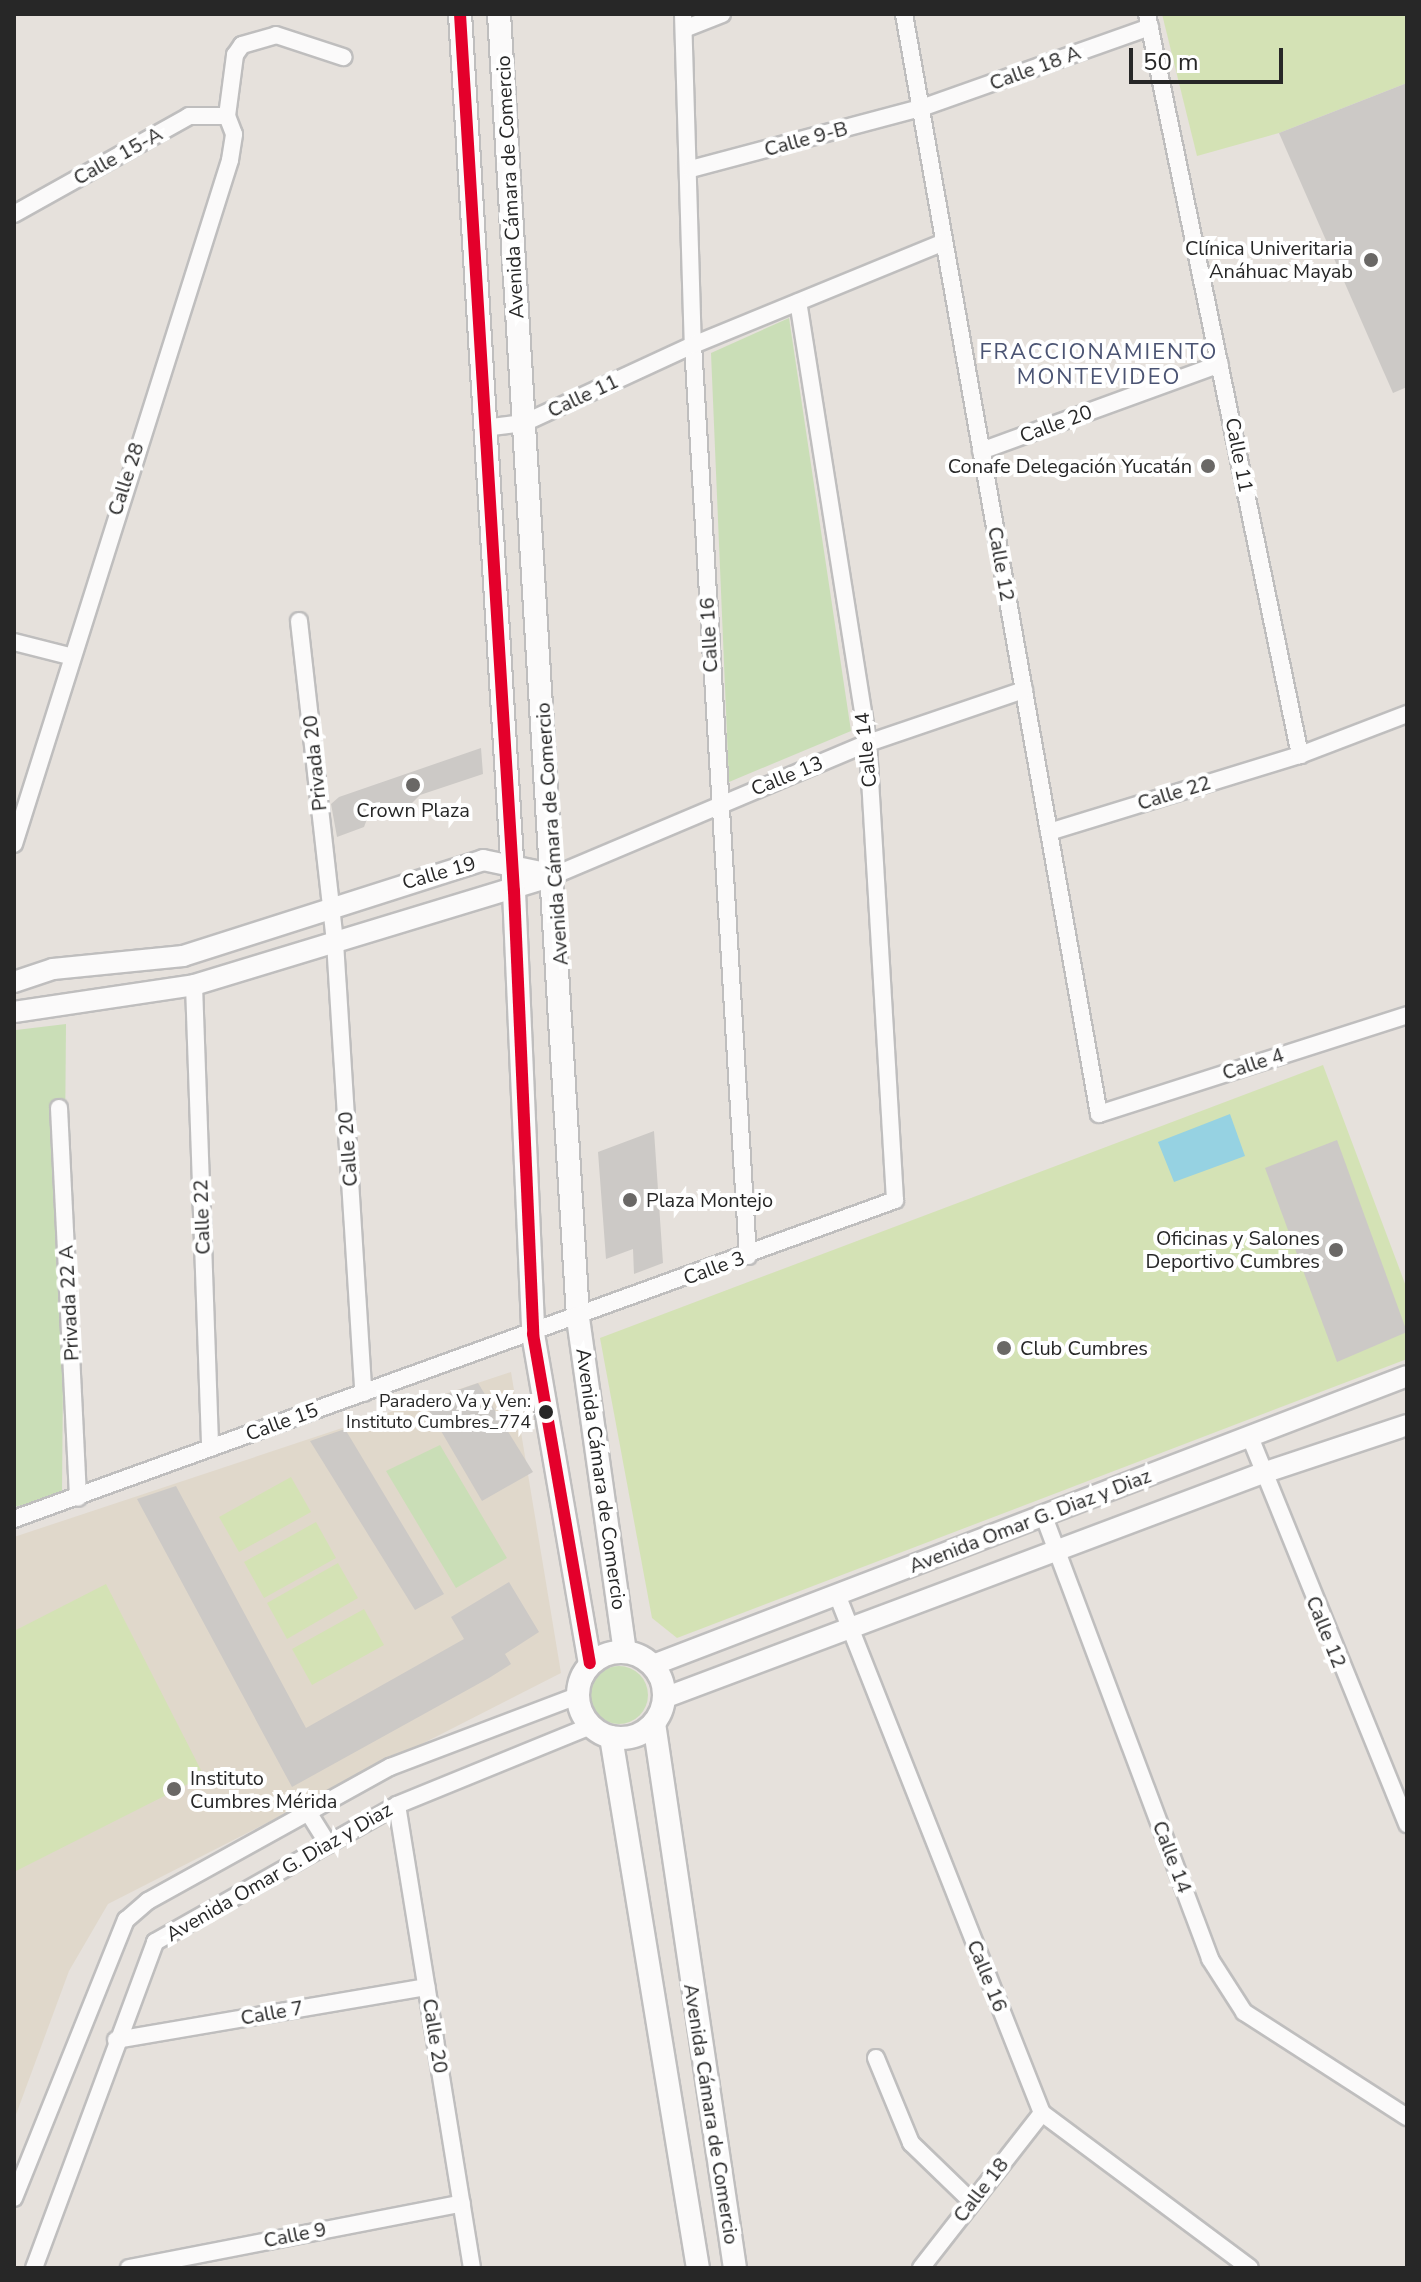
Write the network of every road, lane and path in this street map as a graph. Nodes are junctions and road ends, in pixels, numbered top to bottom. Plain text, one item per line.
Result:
1 (460, 14) edge
2 (499, 14) edge
3 (722, 14) edge
4 (904, 14) edge
5 (1148, 20) edge
6 (684, 22) edge
7 (343, 57) dead end
8 (921, 108) junction
9 (227, 116) junction
10 (691, 169) junction
11 (14, 214) edge
12 (944, 242) junction
13 (798, 303) junction
14 (693, 345) junction
15 (1220, 364) junction
16 (524, 423) junction
17 (484, 428) junction
18 (981, 451) junction
19 (299, 621) dead end
20 (14, 642) edge
21 (69, 656) junction
22 (1024, 690) junction
23 (1407, 714) edge
24 (868, 743) junction
25 (1300, 755) junction
26 (719, 803) junction
27 (1049, 832) junction
28 (14, 844) edge
29 (512, 863) junction
30 (555, 875) junction
31 (514, 891) junction
32 (330, 906) junction
33 (335, 942) junction
34 (14, 982) edge
35 (194, 985) junction
36 (14, 1012) edge
37 (1407, 1015) edge
38 (59, 1108) dead end
39 (1099, 1114) joint
40 (895, 1200) joint
41 (748, 1256) junction
42 (578, 1318) junction
43 (533, 1334) junction
44 (1407, 1376) edge
45 (363, 1393) junction
46 (1407, 1425) edge
47 (1250, 1437) junction
48 (210, 1448) junction
49 (1263, 1473) junction
50 (78, 1498) junction
51 (1043, 1514) junction
52 (14, 1519) edge
53 (1058, 1553) junction
54 (838, 1597) junction
55 (850, 1631) junction
56 (625, 1651) junction
57 (590, 1663) junction
58 (653, 1665) junction
59 (577, 1696) junction
60 (664, 1698) junction
61 (654, 1723) junction
62 (601, 1732) junction
63 (397, 1805) junction
64 (308, 1812) junction
65 (1407, 1824) edge
66 (328, 1844) junction
67 (427, 1987) junction
68 (116, 2040) junction
69 (876, 2058) dead end
70 (1042, 2113) junction
71 (1407, 2117) edge
72 (14, 2198) edge
73 (971, 2201) junction
74 (462, 2203) junction
75 (34, 2268) edge
76 (129, 2268) edge
77 (472, 2268) edge
78 (698, 2268) edge
79 (735, 2268) edge
80 (921, 2268) edge
81 (1250, 2268) edge

1 - 17 main road, Avenida Cámara de Comercio
2 - 16 main road, Avenida Cámara de Comercio
3 - 6 street
4 - 8 street, Calle 12
5 - 8 street, Calle 18 A
5 - 15 street, Calle 11
6 - 10 street, Calle 16
7 - 9 street, Calle 28
8 - 10 street, Calle 9-B
8 - 12 street, Calle 12
9 - 11 street, Calle 15-A
9 - 21 street, Calle 28
10 - 14 street, Calle 16
12 - 13 street, Calle 11
12 - 18 street, Calle 12
13 - 14 street, Calle 11
13 - 24 street, Calle 14
14 - 16 street, Calle 11
14 - 26 street, Calle 16
15 - 18 street, Calle 20
15 - 25 street, Calle 11
16 - 17 street, Calle 11
16 - 30 main road, Avenida Cámara de Comercio
17 - 29 main road, Avenida Cámara de Comercio
18 - 22 street, Calle 12
19 - 32 street, Privada 20
20 - 21 street
21 - 28 street, Calle 28
22 - 24 street, Calle 13
22 - 27 street, Calle 12
23 - 25 street, Calle 22
24 - 26 street, Calle 13
24 - 40 street, Calle 14
25 - 27 street, Calle 22
26 - 30 street, Calle 13
26 - 41 street, Calle 16
27 - 39 street, Calle 12
29 - 30 street, Calle 19
29 - 31 main road, Avenida Cámara de Comercio
29 - 32 street, Calle 19
30 - 31 street, Calle 19
30 - 42 main road, Avenida Cámara de Comercio
31 - 33 street, Calle 19
31 - 43 main road, Avenida Cámara de Comercio
32 - 33 street, Calle 20
32 - 34 street, Calle 19
33 - 35 street, Calle 19
33 - 45 street, Calle 20
35 - 36 street, Calle 19
35 - 48 street, Calle 22
37 - 39 street, Calle 4
38 - 50 street, Privada 22 A
40 - 41 street, Calle 3
41 - 42 street, Calle 3
42 - 43 street, Calle 3
42 - 56 main road, Avenida Cámara de Comercio
43 - 45 street, Calle 15
43 - 57 main road, Avenida Cámara de Comercio
44 - 47 street, Avenida Omar G. Diaz y Diaz
45 - 48 street, Calle 15
46 - 49 street, Avenida Omar G. Diaz y Diaz
47 - 49 street, Calle 12
47 - 51 street, Avenida Omar G. Diaz y Diaz
48 - 50 street, Calle 15
49 - 53 street, Avenida Omar G. Diaz y Diaz
49 - 65 street, Calle 12
50 - 52 street, Calle 15
51 - 53 street, Calle 14
51 - 54 street, Avenida Omar G. Diaz y Diaz
53 - 55 street, Avenida Omar G. Diaz y Diaz
53 - 71 street, Calle 14
54 - 55 street, Calle 16
54 - 58 street, Avenida Omar G. Diaz y Diaz
55 - 60 street, Avenida Omar G. Diaz y Diaz
55 - 70 street, Calle 16
56 - 57 main road
56 - 58 main road
57 - 59 main road
58 - 60 main road
59 - 62 main road
59 - 64 street, Avenida Omar G. Diaz y Diaz
60 - 61 main road
61 - 62 main road
61 - 79 main road, Avenida Cámara de Comercio
62 - 63 street, Avenida Omar G. Diaz y Diaz
62 - 78 main road, Avenida Cámara de Comercio
63 - 66 street, Avenida Omar G. Diaz y Diaz
63 - 67 street, Calle 20
64 - 66 street
64 - 72 street, Avenida Omar G. Diaz y Diaz
66 - 68 street, Avenida Omar G. Diaz y Diaz
67 - 68 street, Calle 7
67 - 74 street, Calle 20
68 - 75 street, Avenida Omar G. Diaz y Diaz
69 - 73 street
70 - 73 street, Calle 18
70 - 81 street
73 - 80 street, Calle 18
74 - 76 street, Calle 9
74 - 77 street, Calle 20

